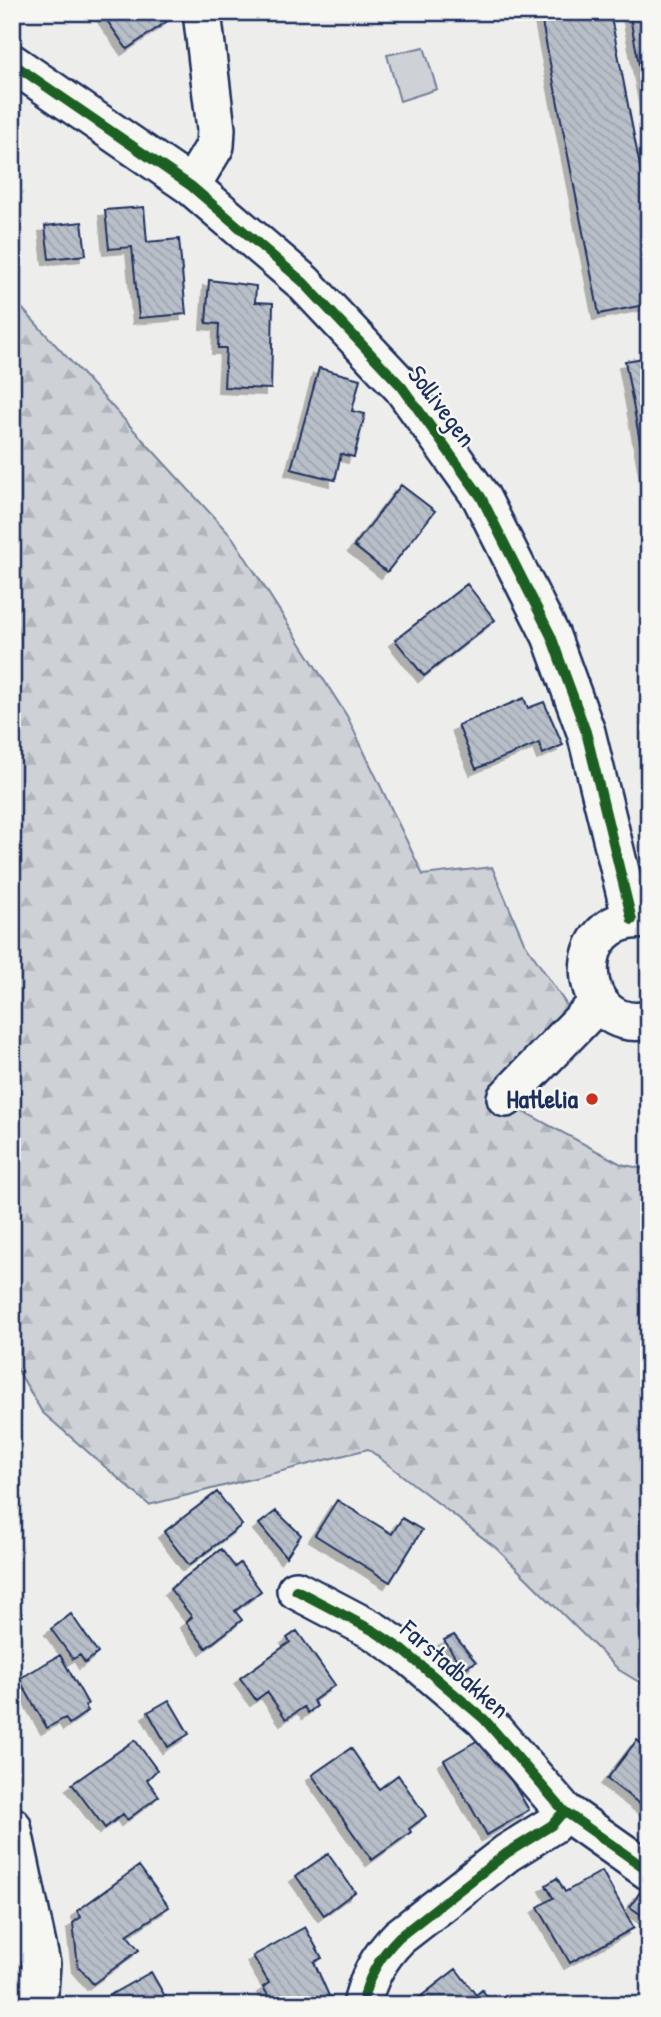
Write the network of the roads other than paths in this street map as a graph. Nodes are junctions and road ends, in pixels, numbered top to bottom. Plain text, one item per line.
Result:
1 (202, 12) edge
2 (12, 63) edge
3 (191, 186) junction
4 (640, 920) edge
5 (599, 1003) junction
6 (649, 1020) edge
7 (506, 1098) dead end
8 (296, 1590) dead end
9 (564, 1811) junction
10 (12, 1826) edge
11 (649, 1871) edge
12 (38, 2005) edge
13 (362, 2005) edge

1 - 3 street
2 - 3 street, Sollivegen
3 - 4 street, Sollivegen
4 - 5 street, Sollivegen
5 - 6 street
5 - 7 street
8 - 9 street, Farstadbakken
9 - 11 street, Farstadbakken
9 - 13 street
10 - 12 street

